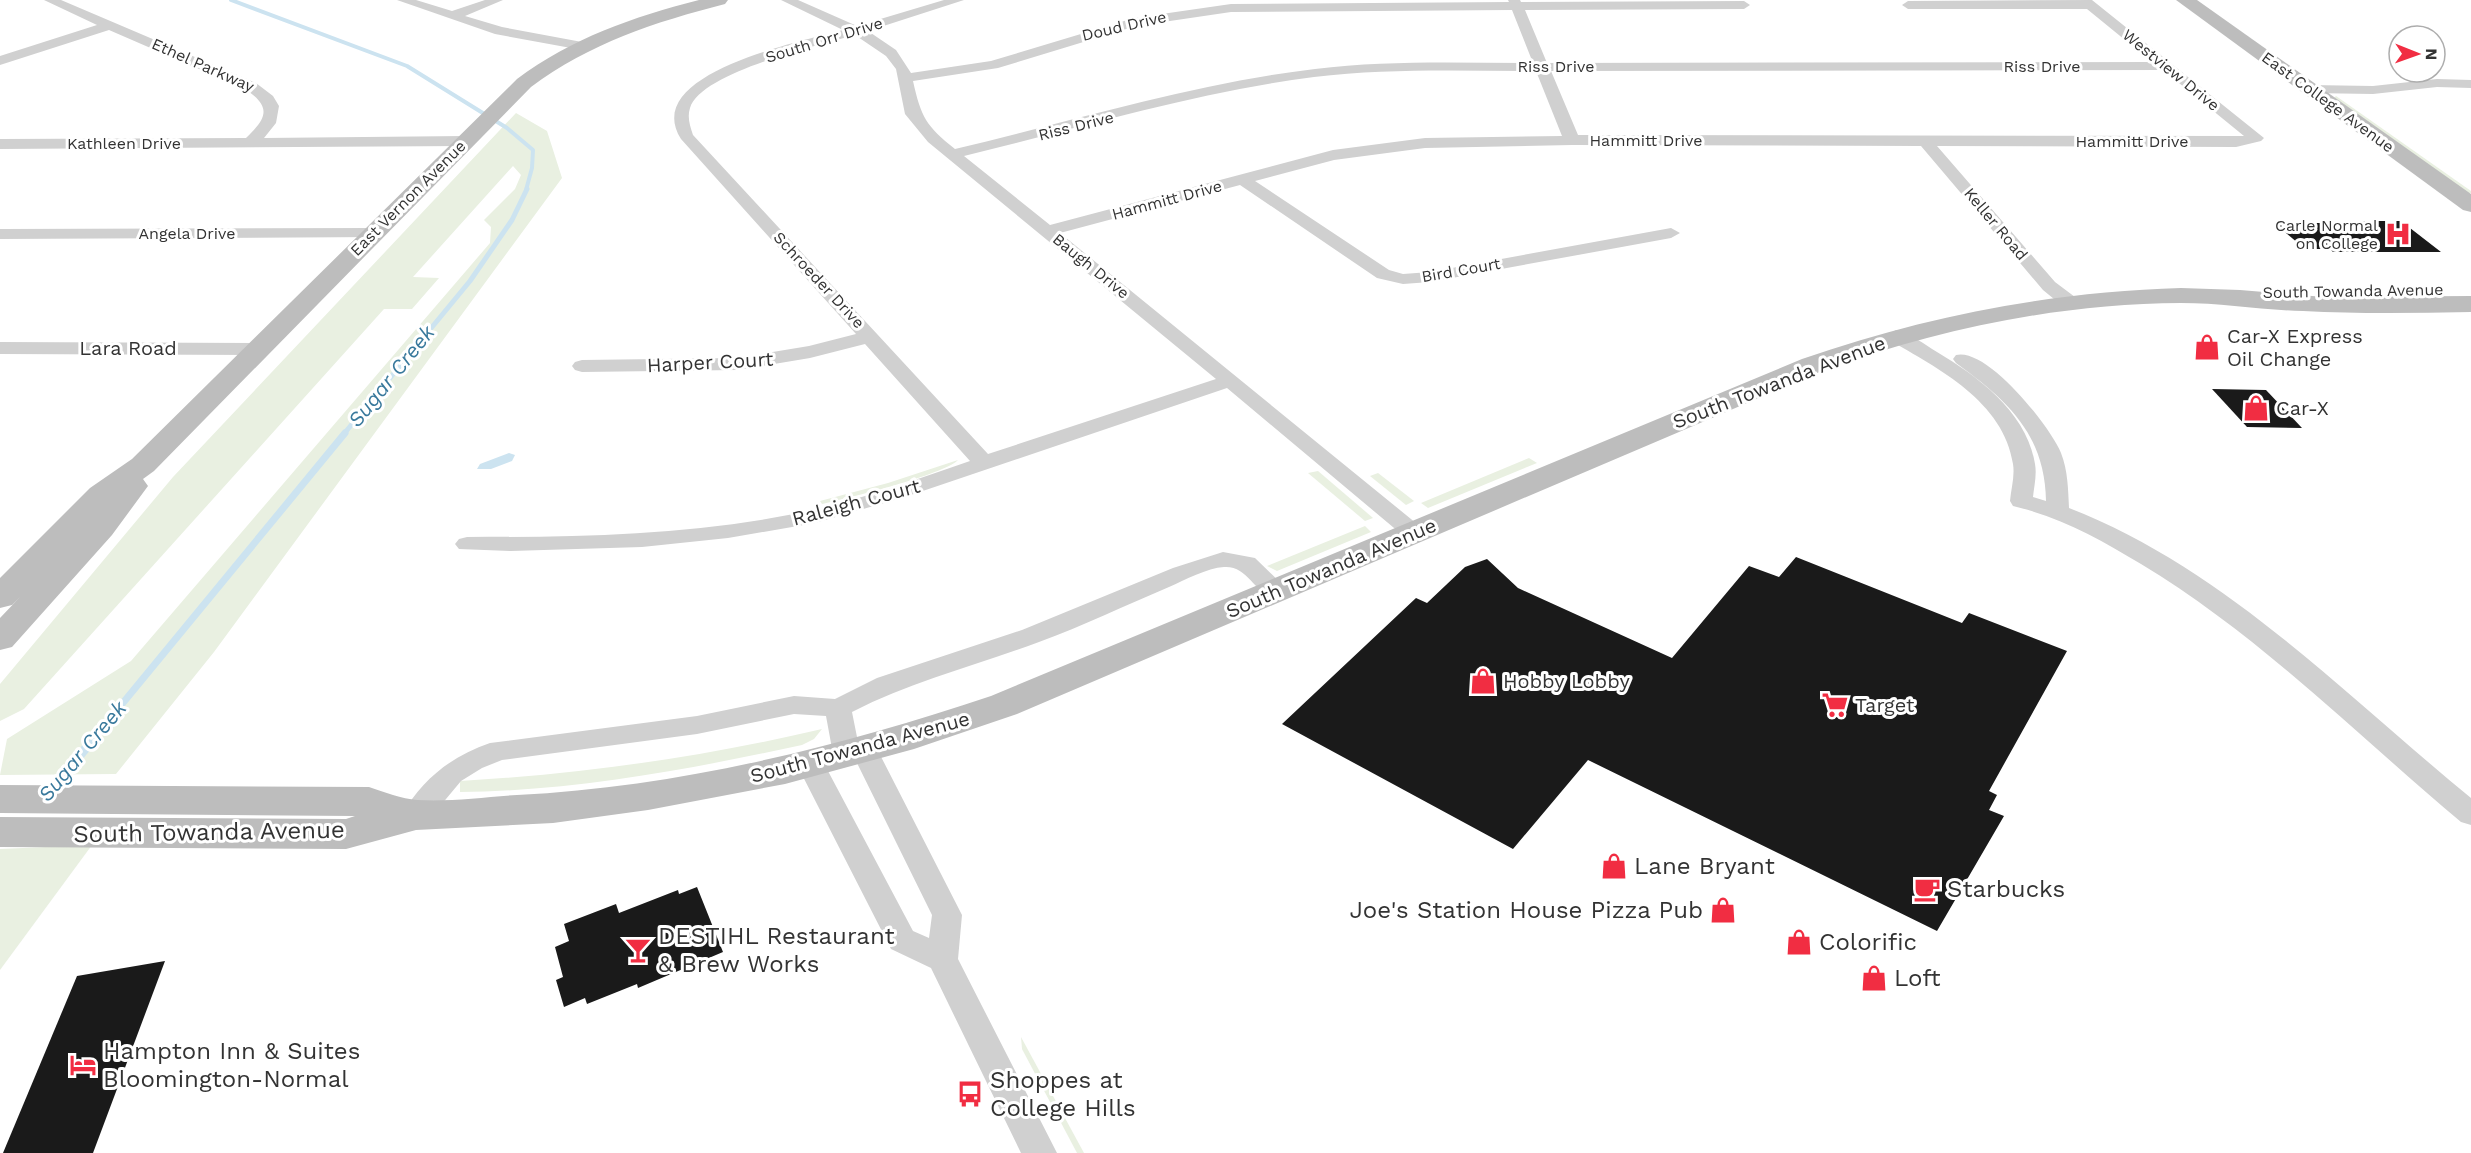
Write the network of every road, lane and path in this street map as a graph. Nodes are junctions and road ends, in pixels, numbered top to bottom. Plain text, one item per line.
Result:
1 (50, 0) edge
2 (404, 0) edge
3 (497, 0) edge
4 (718, 0) edge
5 (787, 0) edge
6 (958, 0) edge
7 (2185, 0) edge
8 (2206, 0) edge
9 (2087, 2) edge
10 (1515, 3) edge
11 (1744, 5) dead end
12 (1908, 5) dead end
13 (452, 16) junction
14 (110, 26) junction
15 (855, 30) junction
16 (582, 46) junction
17 (0, 62) edge
18 (1541, 66) junction
19 (2166, 66) junction
20 (905, 78) junction
21 (2471, 84) edge
22 (2310, 89) junction
23 (2335, 89) junction
24 (695, 91) joint
25 (466, 140) junction
26 (1572, 140) junction
27 (1924, 140) junction
28 (2254, 140) joint
29 (249, 143) junction
30 (0, 144) edge
31 (955, 154) junction
32 (1242, 179) junction
33 (2471, 185) edge
34 (2471, 205) edge
35 (1048, 231) junction
36 (373, 233) junction
37 (1671, 233) dead end
38 (0, 234) edge
39 (2471, 289) edge
40 (2236, 297) junction
41 (2072, 304) junction
42 (2471, 304) edge
43 (1908, 333) junction
44 (871, 336) junction
45 (0, 348) edge
46 (257, 349) junction
47 (582, 366) dead end
48 (1229, 381) junction
49 (984, 463) junction
50 (143, 465) junction
51 (2058, 511) junction
52 (1414, 533) junction
53 (467, 544) dead end
54 (1276, 592) junction
55 (0, 597) edge
56 (0, 639) edge
57 (838, 708) junction
58 (856, 752) junction
59 (810, 763) junction
60 (0, 799) edge
61 (2471, 814) edge
62 (416, 815) junction
63 (0, 832) edge
64 (942, 959) junction
65 (1039, 1153) edge

1 - 14 street, Ethel Parkway
2 - 13 street
3 - 13 street
4 - 16 main road, East Vernon Avenue
5 - 15 street, Baugh Drive
6 - 15 street, South Orr Drive
7 - 22 main road, East College Avenue
8 - 23 main road, East College Avenue
9 - 12 street
9 - 19 street, Westview Drive
10 - 11 street, Doud Drive
10 - 18 street
10 - 20 street, Doud Drive
13 - 16 street
14 - 17 street
14 - 29 street, Ethel Parkway
15 - 20 street, Baugh Drive
15 - 24 street, South Orr Drive
16 - 25 main road, East Vernon Avenue
18 - 19 street, Riss Drive
18 - 26 street
18 - 31 street, Riss Drive
19 - 28 street, Westview Drive
20 - 31 street, Baugh Drive
21 - 23 street
22 - 23 street
22 - 34 main road, East College Avenue
23 - 33 main road, East College Avenue
24 - 44 street, Schroeder Drive
25 - 29 street
25 - 36 main road, East Vernon Avenue
26 - 27 street, Hammitt Drive
26 - 32 street, Hammitt Drive
27 - 28 street, Hammitt Drive
27 - 41 street, Keller Road
29 - 30 street, Kathleen Drive
31 - 35 street, Baugh Drive
32 - 35 street, Hammitt Drive
32 - 37 street, Bird Court
35 - 48 street, Baugh Drive
36 - 38 street, Angela Drive
36 - 46 main road, East Vernon Avenue
39 - 40 main road, South Towanda Avenue
40 - 41 main road, South Towanda Avenue
40 - 42 main road, South Towanda Avenue
41 - 43 main road, South Towanda Avenue
43 - 51 street
43 - 51 street
43 - 52 main road, South Towanda Avenue
44 - 47 street, Harper Court
44 - 49 street, Schroeder Drive
45 - 46 street, Lara Road
46 - 50 main road, East Vernon Avenue
48 - 49 street, Raleigh Court
48 - 52 street, Baugh Drive
49 - 53 street, Raleigh Court
50 - 55 main road, East Vernon Avenue
50 - 56 main road, East Vernon Avenue
51 - 61 street
52 - 54 main road, South Towanda Avenue
54 - 57 street
54 - 58 main road, South Towanda Avenue
57 - 58 street
57 - 62 street
58 - 59 main road, South Towanda Avenue
58 - 64 street
59 - 62 main road, South Towanda Avenue
59 - 64 street
60 - 62 main road, South Towanda Avenue
62 - 63 main road, South Towanda Avenue
64 - 65 street

